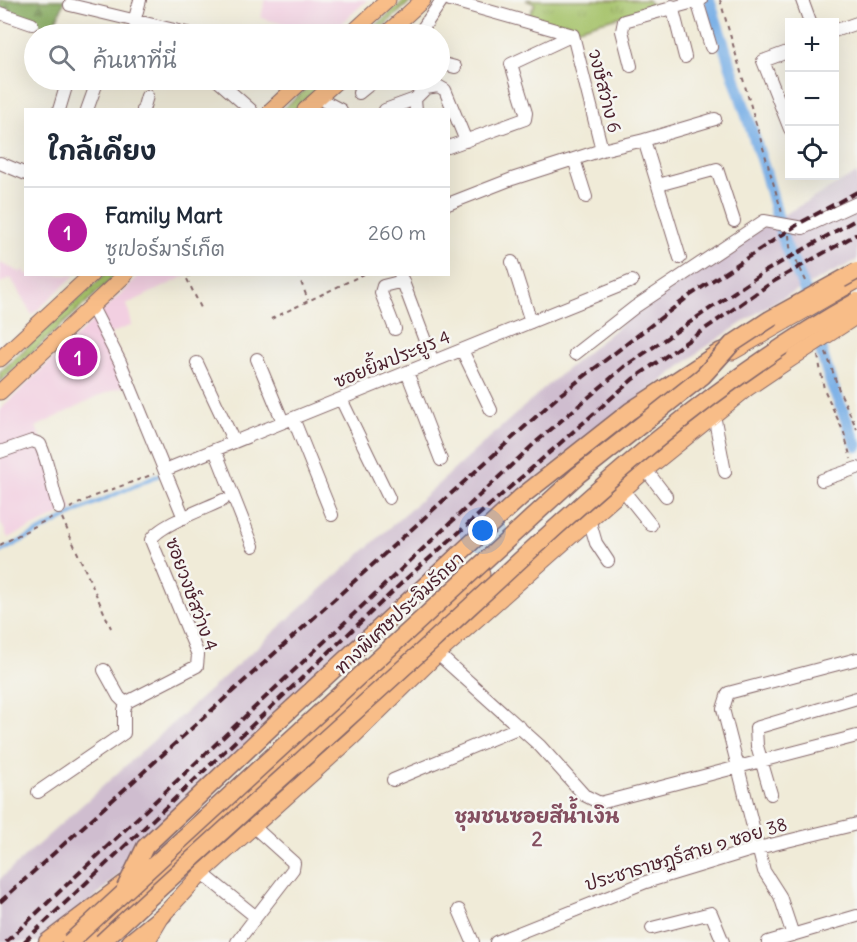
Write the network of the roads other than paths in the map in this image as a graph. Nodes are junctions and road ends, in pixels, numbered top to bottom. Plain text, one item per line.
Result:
1 (140, 0) edge
2 (388, 0) edge
3 (423, 0) edge
4 (442, 0) edge
5 (450, 0) edge
6 (802, 0) edge
7 (699, 1) edge
8 (70, 5) dead end
9 (672, 6) junction
10 (0, 13) edge
11 (809, 18) edge
12 (134, 22) junction
13 (857, 23) edge
14 (32, 24) dead end
15 (143, 24) edge
16 (362, 24) edge
17 (397, 24) edge
18 (426, 24) edge
19 (839, 29) edge
20 (573, 35) junction
21 (711, 47) dead end
22 (785, 53) edge
23 (685, 57) dead end
24 (450, 66) edge
25 (631, 66) dead end
26 (456, 67) dead end
27 (65, 90) edge
28 (94, 90) edge
29 (228, 90) edge
30 (292, 90) edge
31 (327, 90) edge
32 (363, 90) edge
33 (425, 90) edge
34 (445, 90) edge
35 (359, 93) dead end
36 (147, 96) dead end
37 (318, 98) junction
38 (416, 104) edge
39 (59, 108) edge
40 (88, 108) edge
41 (143, 108) edge
42 (249, 108) edge
43 (273, 108) edge
44 (307, 108) edge
45 (337, 108) edge
46 (395, 108) edge
47 (715, 118) dead end
48 (788, 126) edge
49 (644, 140) junction
50 (466, 141) junction
51 (450, 146) edge
52 (602, 150) junction
53 (574, 159) junction
54 (0, 163) edge
55 (24, 173) edge
56 (658, 185) junction
57 (586, 197) dead end
58 (857, 202) edge
59 (450, 203) edge
60 (734, 221) dead end
61 (680, 258) dead end
62 (512, 262) dead end
63 (857, 271) edge
64 (90, 276) edge
65 (124, 276) edge
66 (402, 278) edge
67 (632, 281) dead end
68 (857, 281) edge
69 (857, 302) edge
70 (92, 306) junction
71 (857, 316) edge
72 (531, 322) junction
73 (395, 329) dead end
74 (732, 345) junction
75 (462, 350) junction
76 (575, 354) dead end
77 (0, 359) edge
78 (257, 359) dead end
79 (433, 362) junction
80 (197, 363) dead end
81 (406, 372) junction
82 (0, 392) edge
83 (341, 399) junction
84 (491, 410) dead end
85 (714, 415) junction
86 (288, 420) junction
87 (234, 442) junction
88 (215, 450) junction
89 (0, 452) edge
90 (441, 460) dead end
91 (856, 468) edge
92 (165, 470) junction
93 (646, 470) junction
94 (725, 472) dead end
95 (822, 480) dead end
96 (623, 490) junction
97 (666, 496) dead end
98 (389, 498) dead end
99 (223, 500) dead end
100 (62, 511) road end
101 (332, 514) dead end
102 (184, 518) junction
103 (589, 519) junction
104 (651, 525) dead end
105 (253, 546) dead end
106 (608, 561) dead end
107 (438, 654) junction
108 (857, 659) edge
109 (104, 670) dead end
110 (857, 698) edge
111 (126, 704) junction
112 (520, 727) junction
113 (857, 736) edge
114 (762, 761) junction
115 (738, 767) junction
116 (393, 780) dead end
117 (262, 782) junction
118 (38, 792) dead end
119 (771, 794) dead end
120 (857, 824) edge
121 (254, 827) junction
122 (758, 848) junction
123 (202, 873) junction
124 (459, 910) dead end
125 (163, 915) junction
126 (857, 916) edge
127 (256, 917) junction
128 (652, 928) dead end
129 (793, 935) junction
130 (518, 938) edge
131 (47, 942) edge
132 (70, 942) edge
133 (86, 942) edge
134 (102, 942) edge
135 (116, 942) edge
136 (130, 942) edge
137 (147, 942) edge
138 (237, 942) edge
139 (473, 942) edge
140 (496, 942) edge
141 (723, 942) edge
142 (768, 942) edge

1 - 12 street
2 - 16 main road
3 - 17 main road
4 - 18 street
5 - 20 street, วงษ์สว่าง 6
6 - 11 street
7 - 9 street
7 - 21 street
8 - 12 street
9 - 23 street
9 - 25 street
10 - 14 street
12 - 15 street
13 - 19 street
20 - 50 street
20 - 52 street, วงษ์สว่าง 6
22 - 48 street
24 - 26 street
27 - 39 street
28 - 40 street
29 - 42 street
30 - 43 main road
31 - 37 main road
32 - 35 street
33 - 38 street
34 - 50 street
36 - 41 street
37 - 44 main road
37 - 45 street
38 - 46 street
47 - 49 street
49 - 52 street, วงษ์สว่าง 6
49 - 56 street, วงษ์สว่าง 6
50 - 51 street
52 - 53 street
53 - 57 street
53 - 59 street
54 - 55 street
56 - 60 street
56 - 61 street, วงษ์สว่าง 6
58 - 76 street
62 - 72 street
63 - 74 highway, ทางพิเศษประจิมรัถยา, bridge
64 - 77 main road
65 - 70 main road
66 - 73 street
66 - 79 street
67 - 72 street, ซอยยิ้มประยูร 4
68 - 117 main road, bridge
69 - 134 highway, bridge
70 - 82 main road
70 - 92 street, ซอยวงษ์สว่าง 4
71 - 85 main road, bridge
72 - 75 street, ซอยยิ้มประยูร 4
74 - 132 highway, ทางพิเศษประจิมรัถยา, bridge
74 - 135 highway, bridge
75 - 79 street, ซอยยิ้มประยูร 4
75 - 84 street
78 - 86 street
79 - 81 street, ซอยยิ้มประยูร 4
80 - 87 street
81 - 83 street, ซอยยิ้มประยูร 4
81 - 90 street
83 - 86 street, ซอยยิ้มประยูร 4
83 - 98 street
85 - 93 main road
85 - 94 street
86 - 87 street, ซอยยิ้มประยูร 4
86 - 101 street
87 - 88 street, ซอยยิ้มประยูร 4
88 - 92 street, ซอยยิ้มประยูร 4
88 - 105 street
89 - 100 street
91 - 95 street
92 - 102 street, ซอยวงษ์สว่าง 4
93 - 96 main road
93 - 97 street
96 - 103 main road
96 - 104 street
99 - 102 street, ซอยวงษ์สว่าง 4
102 - 111 street, ซอยวงษ์สว่าง 4
103 - 106 street
103 - 107 main road
107 - 112 street
107 - 121 main road
108 - 115 street
109 - 111 street
110 - 114 street
111 - 118 street
112 - 115 street
112 - 116 street
113 - 114 street
114 - 115 street
114 - 119 street
115 - 122 street
117 - 131 highway
117 - 133 main road
120 - 122 street, ประชาราษฎร์สาย ๑ ซอย 38
121 - 123 main road
121 - 127 street
122 - 129 street
122 - 130 street, ประชาราษฎร์สาย ๑ ซอย 38
123 - 125 main road
123 - 127 street
124 - 139 street
125 - 136 highway
125 - 137 main road
126 - 129 street
127 - 138 street
128 - 141 street
129 - 142 street
130 - 140 street, ประชาราษฎร์สาย ๑ ซอย 38

